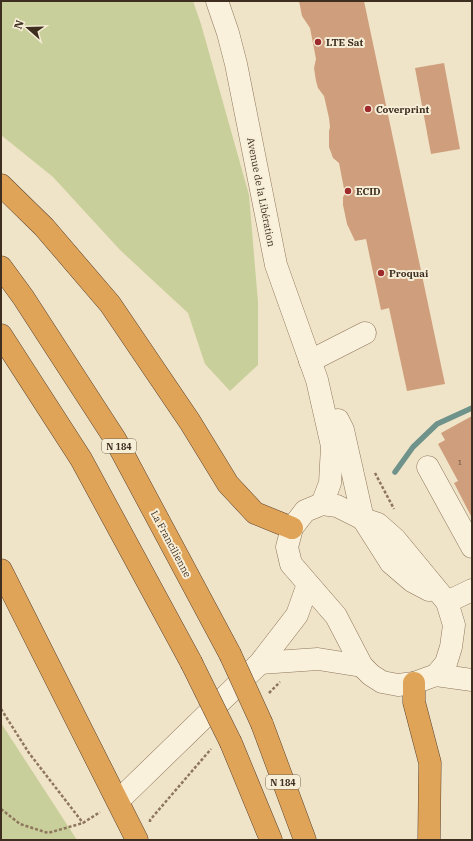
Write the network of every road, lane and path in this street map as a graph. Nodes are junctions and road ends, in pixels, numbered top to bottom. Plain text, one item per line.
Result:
1 (217, 1) edge
2 (1, 185) edge
3 (1, 267) edge
4 (365, 333) dead end
5 (1, 335) edge
6 (314, 371) junction
7 (428, 468) dead end
8 (374, 470) dead end
9 (322, 504) junction
10 (395, 511) dead end
11 (363, 519) junction
12 (292, 528) junction
13 (472, 546) edge
14 (1, 570) edge
15 (308, 584) junction
16 (472, 590) edge
17 (447, 602) junction
18 (451, 647) junction
19 (260, 663) junction
20 (362, 666) junction
21 (472, 672) edge
22 (436, 676) junction
23 (472, 680) edge
24 (281, 681) dead end
25 (414, 683) junction
26 (264, 697) dead end
27 (1, 709) edge
28 (223, 745) junction
29 (118, 801) junction
30 (1, 809) edge
31 (83, 823) junction
32 (143, 832) edge
33 (271, 840) edge
34 (305, 840) edge
35 (429, 840) edge

1 - 6 street, Avenue de la Libération
2 - 12 highway
3 - 34 highway, La Francilienne / N 184, bridge
4 - 6 street
5 - 28 highway, bridge
6 - 9 street, Avenue de la Libération
6 - 11 street, Avenue de la Libération
7 - 13 street
8 - 10 path
9 - 11 street
9 - 12 street
11 - 17 street
12 - 15 street
14 - 29 highway
15 - 19 street
15 - 20 street
16 - 17 street
17 - 18 street
18 - 21 street
18 - 22 street
19 - 20 street
19 - 29 street
20 - 25 street
22 - 23 street
22 - 25 street
24 - 26 path
25 - 35 highway
27 - 31 path
28 - 32 path
28 - 33 highway
29 - 31 path
29 - 32 highway
30 - 31 path

